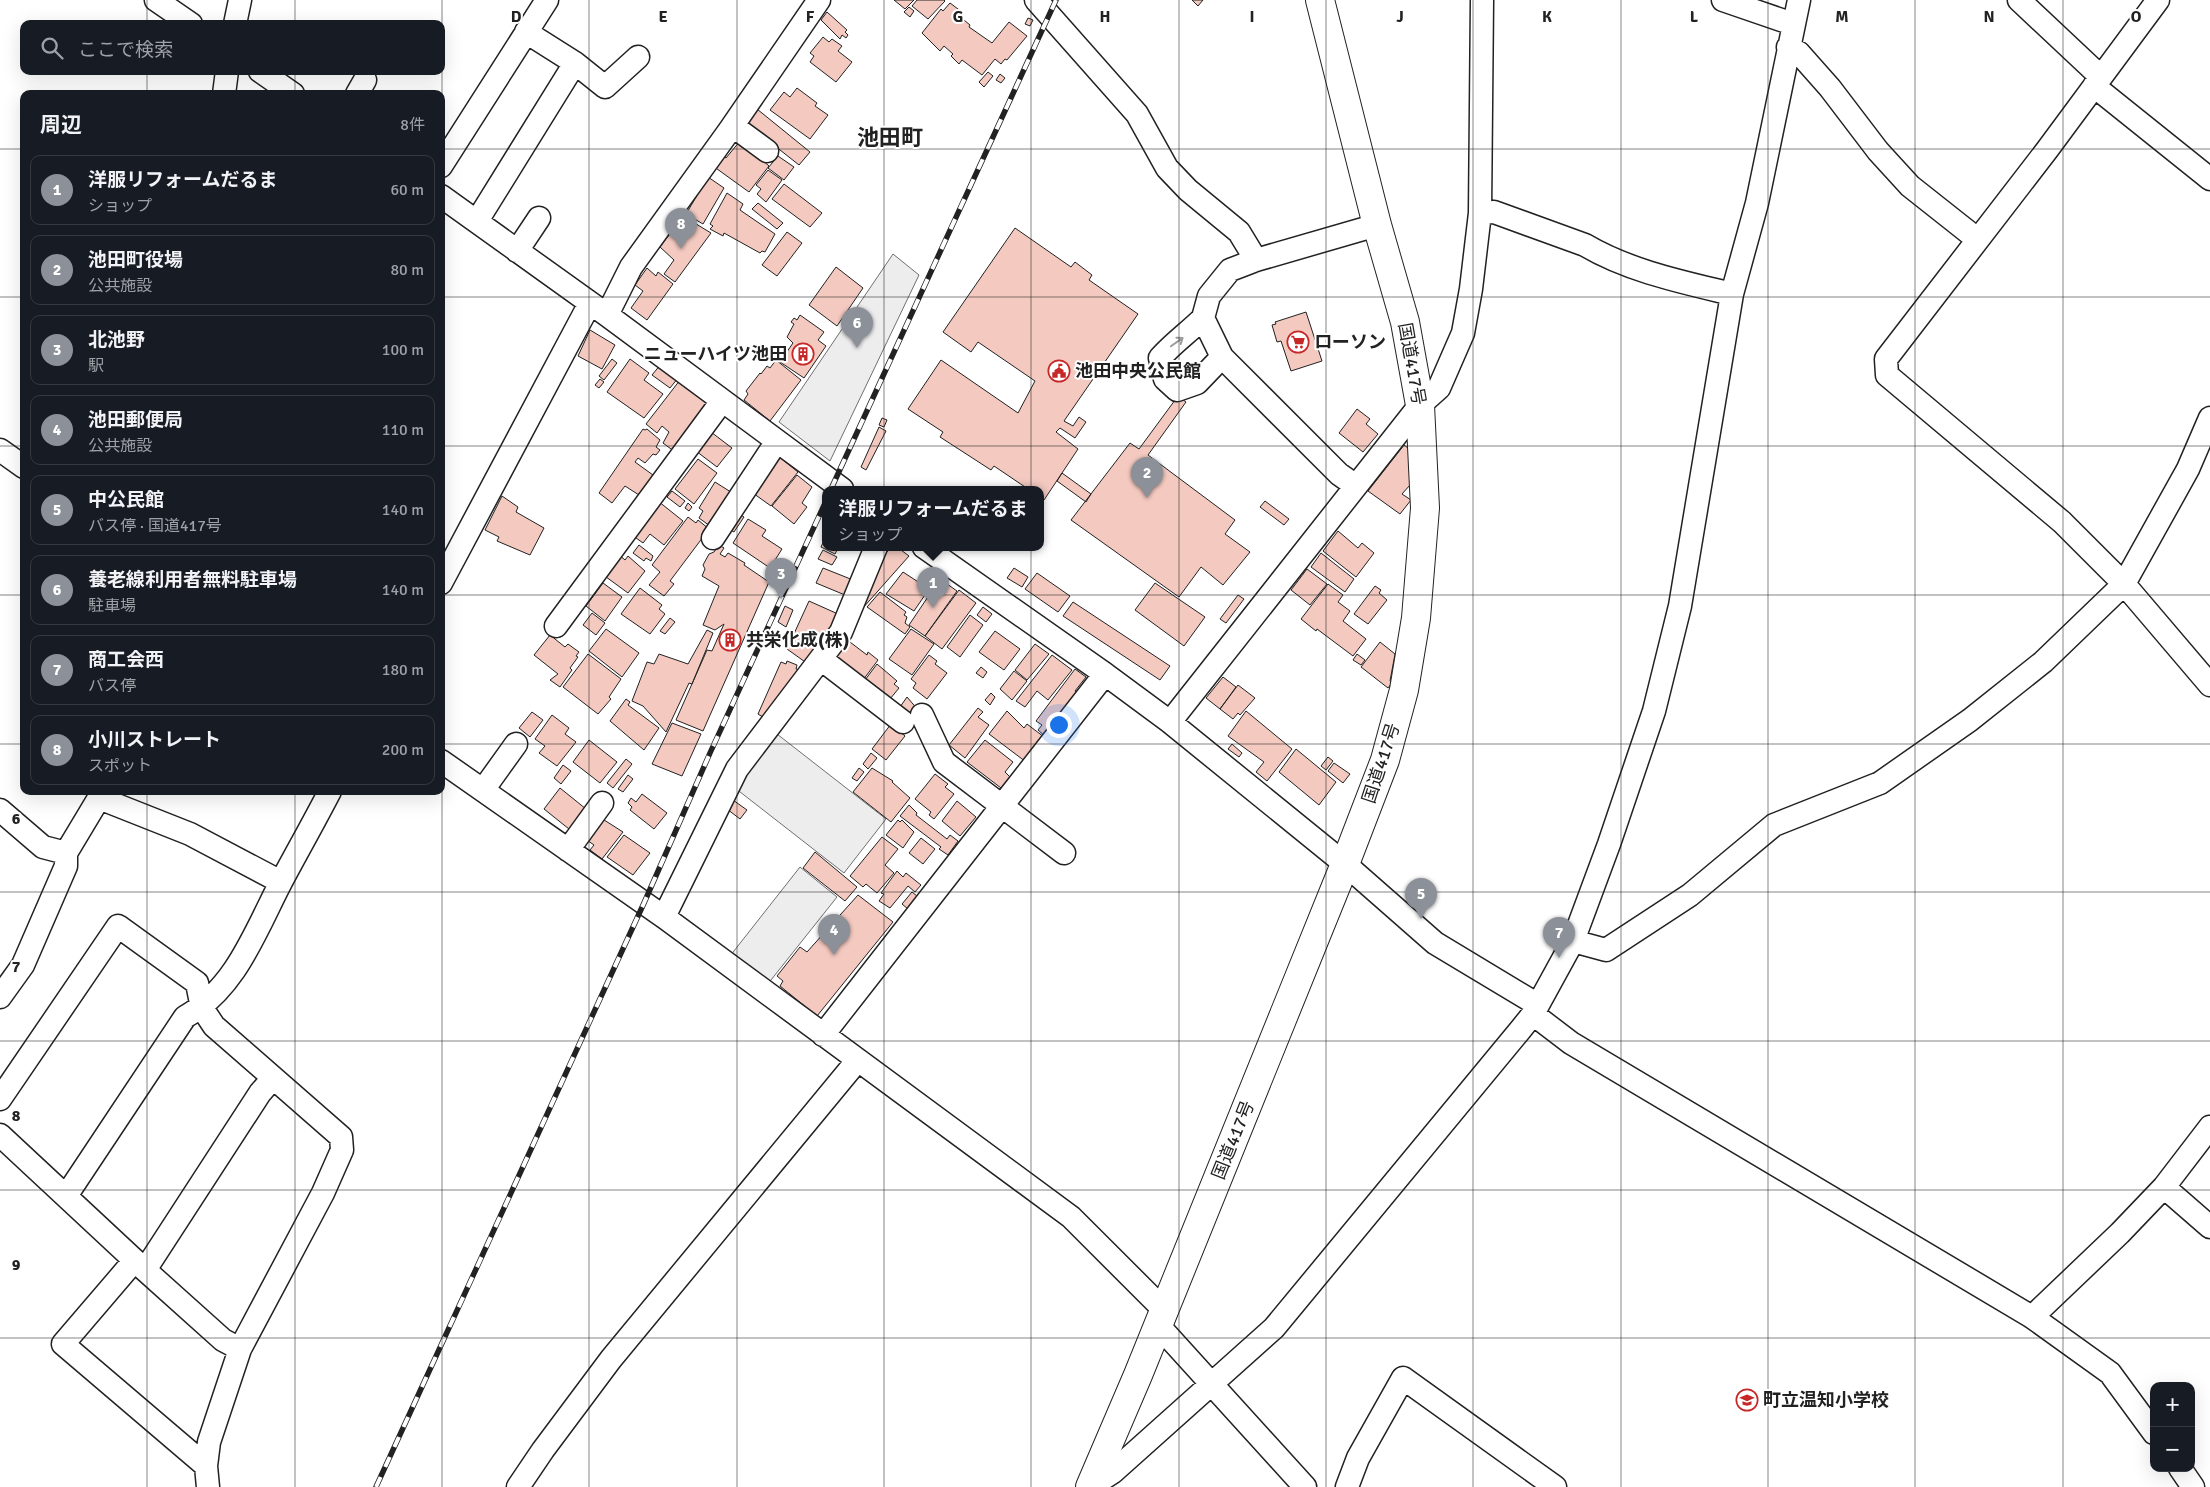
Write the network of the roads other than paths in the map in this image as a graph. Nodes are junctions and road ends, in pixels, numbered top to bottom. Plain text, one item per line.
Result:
1 (156, 0) edge
2 (240, 0) edge
3 (547, 0) edge
4 (819, 0) edge
5 (1036, 0) edge
6 (1320, 0) edge
7 (1482, 0) edge
8 (1723, 0) edge
9 (1799, 0) edge
10 (2019, 0) edge
11 (2158, 0) edge
12 (185, 20) edge
13 (236, 20) edge
14 (1793, 24) junction
15 (526, 32) junction
16 (1788, 47) junction
17 (638, 57) dead end
18 (575, 63) junction
19 (226, 75) edge
20 (266, 75) edge
21 (2098, 81) junction
22 (225, 90) edge
23 (287, 90) edge
24 (732, 126) junction
25 (767, 151) dead end
26 (445, 160) edge
27 (2210, 179) edge
28 (445, 199) edge
29 (1480, 213) junction
30 (539, 218) dead end
31 (476, 221) junction
32 (1377, 225) junction
33 (1977, 239) junction
34 (517, 251) junction
35 (1256, 260) junction
36 (1732, 294) junction
37 (599, 309) junction
38 (1203, 318) junction
39 (1222, 357) junction
40 (722, 401) junction
41 (1420, 405) junction
42 (2210, 418) edge
43 (778, 442) junction
44 (0, 450) edge
45 (20, 464) edge
46 (838, 486) edge
47 (1356, 486) junction
48 (713, 538) dead end
49 (874, 551) edge
50 (930, 551) edge
51 (445, 577) edge
52 (2124, 584) junction
53 (556, 626) dead end
54 (821, 659) junction
55 (1105, 674) junction
56 (2210, 685) edge
57 (1170, 722) junction
58 (516, 744) dead end
59 (445, 764) edge
60 (483, 790) junction
61 (328, 795) edge
62 (602, 803) dead end
63 (1002, 806) junction
64 (0, 810) edge
65 (568, 850) junction
66 (1064, 852) dead end
67 (66, 853) junction
68 (1345, 864) junction
69 (282, 882) junction
70 (664, 917) junction
71 (1573, 941) junction
72 (0, 997) edge
73 (202, 1008) junction
74 (1535, 1009) junction
75 (823, 1035) junction
76 (857, 1061) junction
77 (273, 1078) junction
78 (0, 1099) edge
79 (2210, 1127) edge
80 (0, 1135) edge
81 (2164, 1187) junction
82 (66, 1196) junction
83 (2210, 1226) edge
84 (140, 1266) junction
85 (2032, 1317) junction
86 (1161, 1318) junction
87 (240, 1349) junction
88 (1212, 1383) junction
89 (2150, 1428) edge
90 (2183, 1472) edge
91 (207, 1477) edge
92 (518, 1487) edge
93 (1090, 1487) edge
94 (1304, 1487) edge
95 (1347, 1487) edge
96 (1555, 1487) edge
97 (2194, 1487) edge

1 - 12 street
2 - 13 street
3 - 15 street
4 - 24 street
5 - 35 street
6 - 32 highway, 国道417号
7 - 29 street
8 - 14 street
9 - 14 street
10 - 21 street
11 - 21 street
14 - 16 street
15 - 18 street
15 - 26 street
16 - 33 street
16 - 36 street
17 - 18 street
18 - 31 street
19 - 22 street
20 - 23 street
21 - 27 street
21 - 33 street
24 - 25 street
24 - 37 street
28 - 31 street
29 - 36 street
29 - 41 street
30 - 34 street
31 - 34 street
32 - 35 street
32 - 41 highway, 国道417号
33 - 52 street
34 - 37 street
35 - 38 street
36 - 71 street
37 - 40 street
37 - 51 street
38 - 39 street
39 -> 38 street
39 - 47 street
40 - 43 street
40 - 53 street
41 - 47 street
41 - 68 highway, 国道417号
42 - 52 street
43 - 46 street
43 - 48 street
44 - 45 street
47 - 57 street
49 - 54 street
50 - 55 street
52 - 56 street
52 - 71 street
54 - 63 street
54 - 70 street
55 - 57 street
55 - 63 street
57 - 68 street
58 - 60 street
59 - 60 street
60 - 65 street
61 - 69 street
62 - 65 street
63 - 66 street
63 - 75 street
64 - 67 street
65 - 70 street
67 - 69 street
67 - 72 street
68 - 74 street
68 - 86 highway, 国道417号
69 - 73 street
70 - 75 street
71 - 74 street
73 - 77 street
73 - 78 street
73 - 82 street
74 - 85 street
74 - 88 street
75 - 76 street
76 - 86 street
76 - 92 street
77 - 84 street
77 - 87 street
79 - 81 street
80 - 82 street
81 - 83 street
81 - 85 street
82 - 84 street
84 - 87 street
84 - 91 street
85 - 89 street
86 - 88 street
86 - 93 highway, 国道417号
87 - 91 street
88 - 93 street
88 - 94 street
90 - 97 street
95 - 96 street

